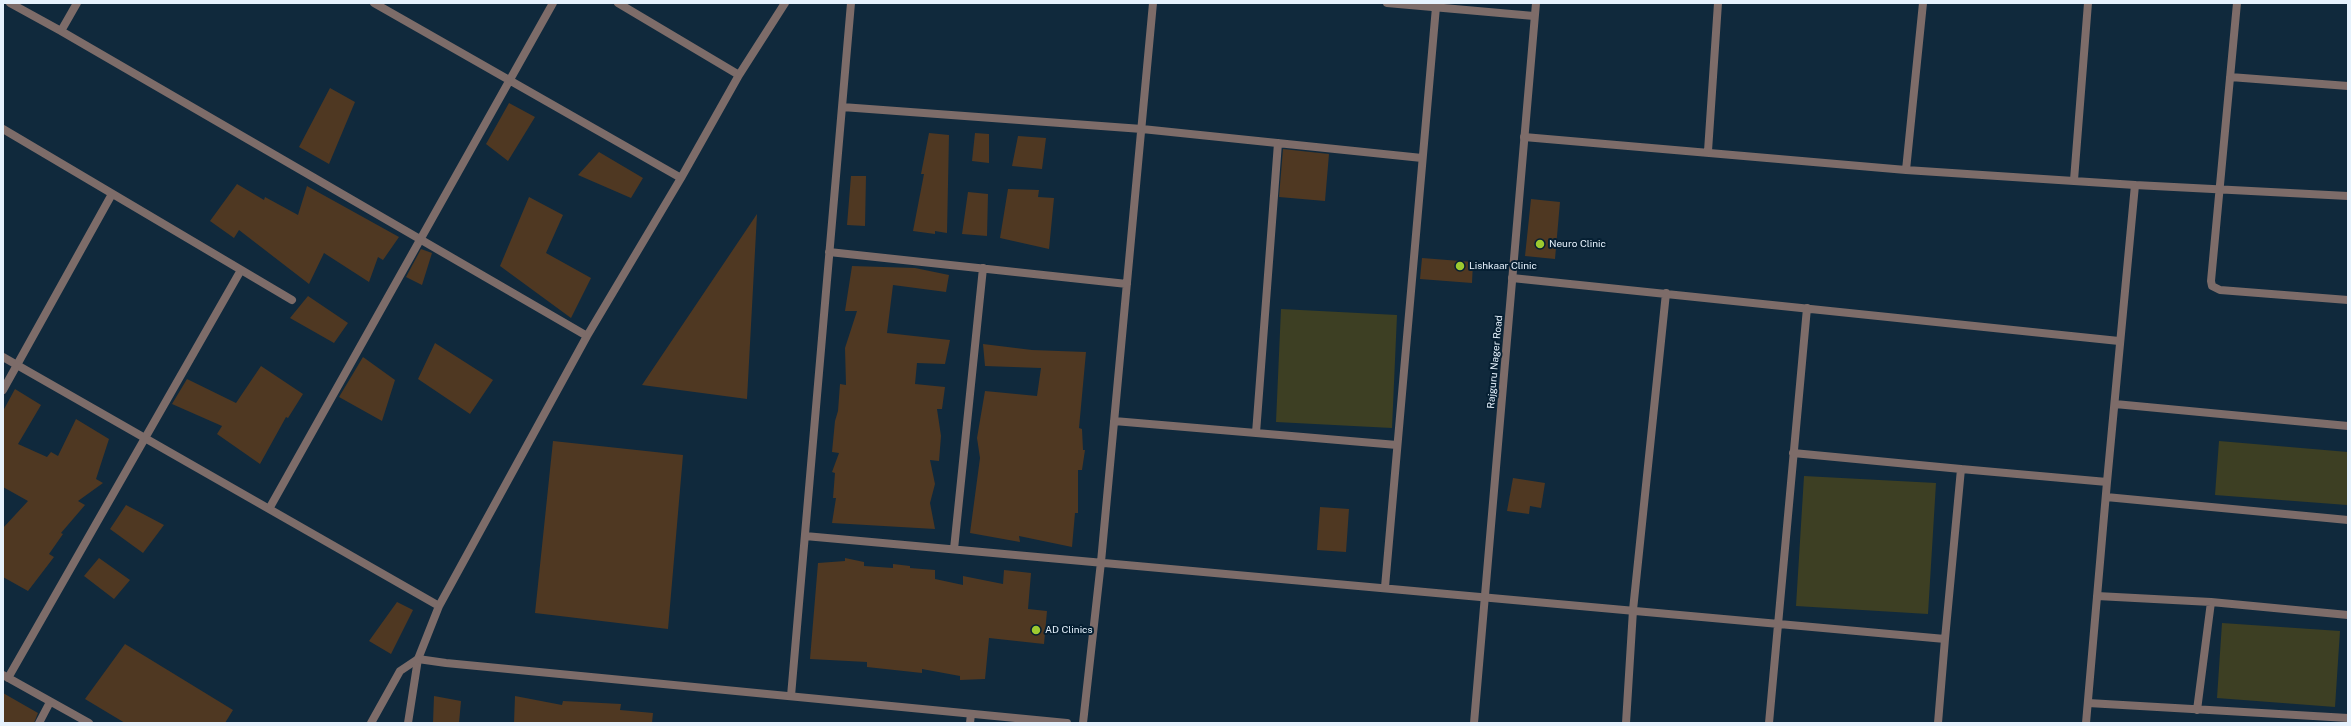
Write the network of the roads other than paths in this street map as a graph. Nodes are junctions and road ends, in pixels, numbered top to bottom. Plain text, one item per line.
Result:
1 (10, 3) edge
2 (78, 3) edge
3 (374, 3) edge
4 (553, 3) edge
5 (618, 3) edge
6 (784, 3) edge
7 (851, 3) edge
8 (1153, 3) edge
9 (1387, 3) edge
10 (1536, 3) edge
11 (1718, 3) edge
12 (1923, 3) edge
13 (2088, 3) edge
14 (2236, 3) edge
15 (1436, 7) junction
16 (1534, 16) junction
17 (61, 31) junction
18 (739, 75) junction
19 (2230, 77) junction
20 (511, 80) junction
21 (2348, 86) edge
22 (842, 107) junction
23 (3, 129) edge
24 (1142, 129) junction
25 (1524, 137) junction
26 (1278, 143) junction
27 (1708, 151) junction
28 (1422, 158) junction
29 (1906, 170) junction
30 (682, 178) junction
31 (2074, 180) junction
32 (2135, 185) junction
33 (2221, 189) junction
34 (112, 194) junction
35 (2348, 196) edge
36 (419, 239) junction
37 (829, 252) junction
38 (983, 268) junction
39 (241, 270) junction
40 (1512, 278) junction
41 (1127, 284) junction
42 (1666, 293) junction
43 (292, 300) dead end
44 (2348, 300) edge
45 (1807, 308) junction
46 (587, 336) junction
47 (2119, 341) junction
48 (3, 357) edge
49 (17, 365) junction
50 (3, 390) edge
51 (2115, 404) junction
52 (1114, 421) junction
53 (2348, 426) edge
54 (1256, 433) junction
55 (145, 438) junction
56 (1397, 445) junction
57 (1793, 454) junction
58 (1961, 469) junction
59 (2107, 482) junction
60 (2106, 497) junction
61 (269, 509) junction
62 (2348, 520) edge
63 (805, 536) junction
64 (954, 549) junction
65 (1101, 562) junction
66 (1385, 587) junction
67 (1485, 596) junction
68 (2098, 596) junction
69 (2211, 602) junction
70 (439, 606) junction
71 (1633, 610) junction
72 (2348, 615) edge
73 (1779, 624) junction
74 (1945, 639) junction
75 (418, 659) junction
76 (6, 676) edge
77 (791, 696) junction
78 (50, 702) junction
79 (2088, 703) junction
80 (2197, 710) junction
81 (971, 714) junction
82 (2348, 718) edge
83 (39, 723) edge
84 (89, 723) edge
85 (371, 723) edge
86 (408, 723) edge
87 (970, 723) edge
88 (1067, 723) edge
89 (1083, 723) edge
90 (1474, 723) edge
91 (1626, 723) edge
92 (1769, 723) edge
93 (1938, 723) edge
94 (2086, 723) edge

1 - 17 street
2 - 17 street
3 - 20 street
4 - 20 street
5 - 18 street
6 - 18 street
7 - 22 street
8 - 24 street
9 - 15 street
10 - 16 street, Rajguru Nager Road
11 - 27 street
12 - 29 street
13 - 31 street
14 - 19 street
15 - 16 street
15 - 28 street
16 - 25 street, Rajguru Nager Road
17 - 36 street
18 - 30 street
19 - 21 street
19 - 33 street
20 - 30 street
20 - 36 street
22 - 24 street
22 - 37 street
23 - 34 street
24 - 26 street
24 - 41 street
25 - 27 street
25 - 40 street, Rajguru Nager Road
26 - 28 street
26 - 54 street
27 - 29 street
28 - 56 street
29 - 31 street
30 - 46 street
31 - 32 street
32 - 33 street
32 - 47 street
33 - 35 street
33 - 44 street
34 - 39 street
34 - 49 street
36 - 46 street
36 - 61 street
37 - 38 street
37 - 63 street
38 - 41 street
38 - 64 street
39 - 43 street
39 - 55 street
40 - 42 street
40 - 67 street, Rajguru Nager Road
41 - 52 street
42 - 45 street
42 - 71 street
45 - 47 street
45 - 57 street
46 - 70 street
47 - 51 street
48 - 49 street
49 - 50 street
49 - 55 street
51 - 53 street
51 - 59 street
52 - 54 street
52 - 65 street
54 - 56 street
55 - 61 street
55 - 76 street
56 - 66 street
57 - 58 street
57 - 73 street
58 - 59 street
58 - 74 street
59 - 60 street
60 - 62 street
60 - 68 street
61 - 70 street
63 - 64 street
63 - 77 street
64 - 65 street
65 - 66 street
65 - 89 street
66 - 67 street
67 - 71 street
67 - 90 street, Rajguru Nager Road
68 - 69 street
68 - 79 street
69 - 72 street
69 - 80 street
70 - 75 street
71 - 73 street
71 - 91 street
73 - 74 street
73 - 92 street
74 - 93 street
75 - 77 street
75 - 85 street
75 - 86 street
76 - 78 street
77 - 81 street
78 - 83 street
78 - 84 street
79 - 80 street
79 - 94 street
80 - 82 street
81 - 87 street
81 - 88 street

